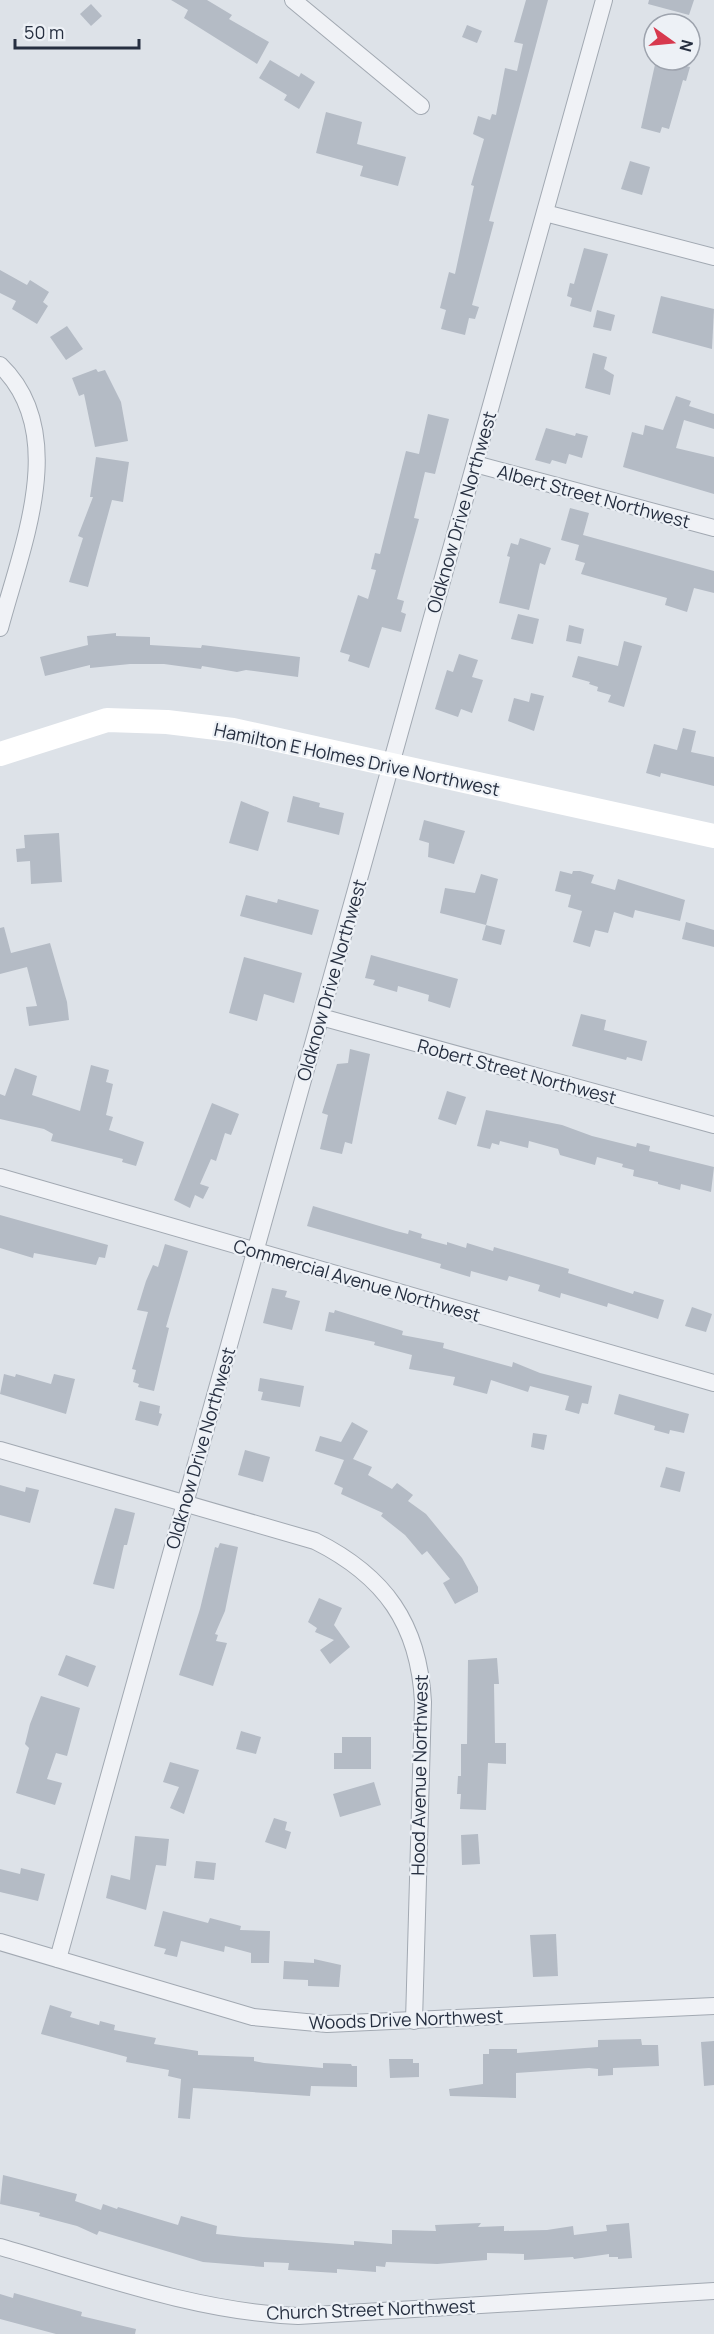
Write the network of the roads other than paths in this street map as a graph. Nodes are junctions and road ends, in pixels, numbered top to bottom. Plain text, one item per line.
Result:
1 (293, 0) edge
2 (604, 0) edge
3 (421, 106) dead end
4 (545, 213) junction
5 (714, 257) edge
6 (0, 365) edge
7 (475, 464) junction
8 (714, 528) edge
9 (0, 628) edge
10 (0, 754) edge
11 (391, 764) junction
12 (714, 836) edge
13 (321, 1017) junction
14 (714, 1125) edge
15 (0, 1177) edge
16 (255, 1251) junction
17 (714, 1383) edge
18 (0, 1450) edge
19 (185, 1503) junction
20 (0, 1942) edge
21 (58, 1959) junction
22 (714, 2006) edge
23 (414, 2020) junction
24 (0, 2247) edge
25 (714, 2291) edge

1 - 3 street
2 - 4 street, Oldknow Drive Northwest
4 - 5 street
4 - 7 street, Oldknow Drive Northwest
6 - 9 street
7 - 8 street, Albert Street Northwest
7 - 11 street, Oldknow Drive Northwest
10 - 11 main road, Hamilton E Holmes Drive Northwest
11 - 12 main road, Hamilton E Holmes Drive Northwest
11 - 13 street, Oldknow Drive Northwest
13 - 14 street, Robert Street Northwest
13 - 16 street, Oldknow Drive Northwest
15 - 16 street, Commercial Avenue Northwest
16 - 17 street, Commercial Avenue Northwest
16 - 19 street, Oldknow Drive Northwest
18 - 19 street, Hood Avenue Northwest
19 - 21 street, Oldknow Drive Northwest
19 - 23 street, Hood Avenue Northwest
20 - 21 street, Woods Drive Northwest
21 - 23 street, Woods Drive Northwest
22 - 23 street, Woods Drive Northwest
24 - 25 street, Church Street Northwest

